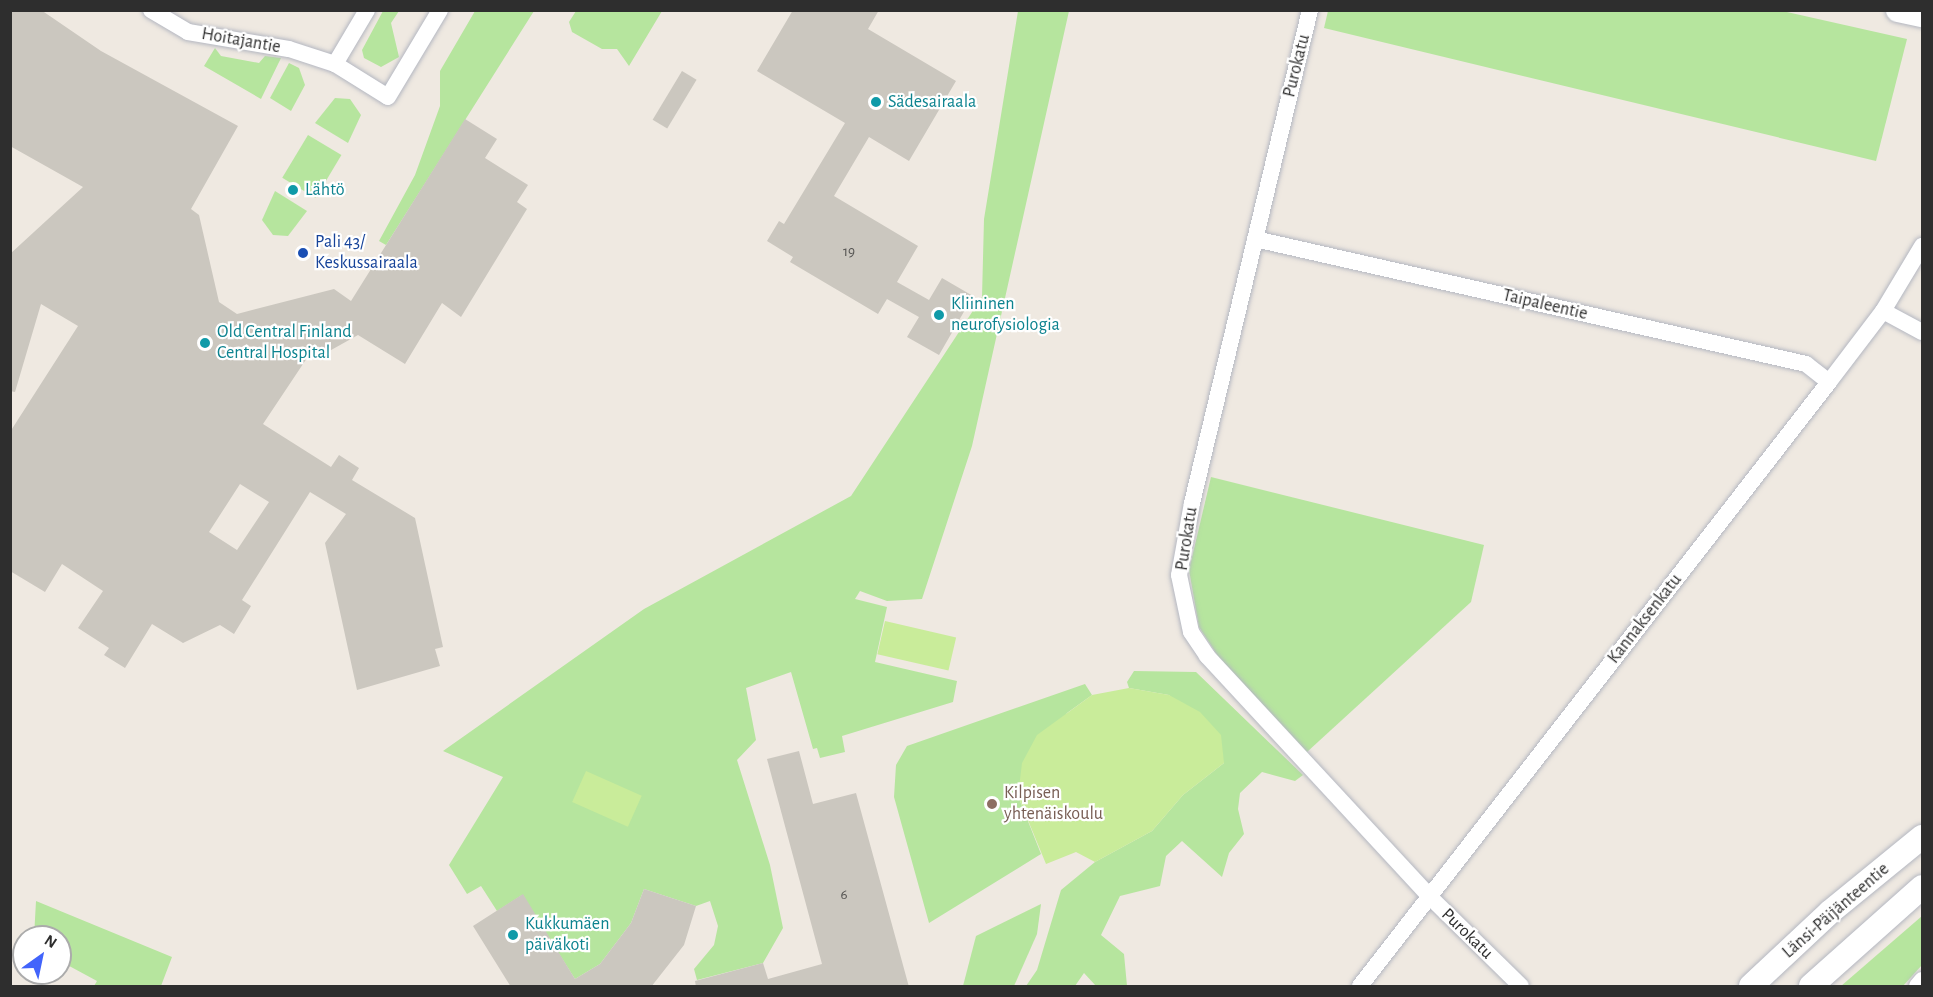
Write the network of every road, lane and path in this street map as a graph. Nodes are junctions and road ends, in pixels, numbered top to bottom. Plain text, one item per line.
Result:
1 (151, 10) edge
2 (367, 10) edge
3 (440, 10) edge
4 (1310, 10) edge
5 (1899, 10) edge
6 (1923, 15) edge
7 (335, 64) junction
8 (1255, 239) junction
9 (1923, 246) edge
10 (1883, 311) junction
11 (1923, 332) edge
12 (1829, 382) junction
13 (1923, 837) edge
14 (1923, 887) edge
15 (1430, 897) junction
16 (1923, 980) edge
17 (1360, 987) edge
18 (1521, 987) edge
19 (1750, 987) edge
20 (1811, 987) edge
21 (1917, 987) edge

1 - 7 street, Hoitajantie
2 - 7 street
3 - 7 street, Hoitajantie
4 - 8 street, Purokatu
5 - 6 main road
8 - 12 street, Taipaleentie
8 - 15 street, Purokatu
9 - 10 street, Kannaksenkatu
10 - 11 street
10 - 12 street, Kannaksenkatu
12 - 15 street, Kannaksenkatu
13 - 19 main road, Länsi-Päijänteentie
14 - 20 main road
15 - 17 street, Kannaksenkatu
15 - 18 street, Purokatu
16 - 21 street

